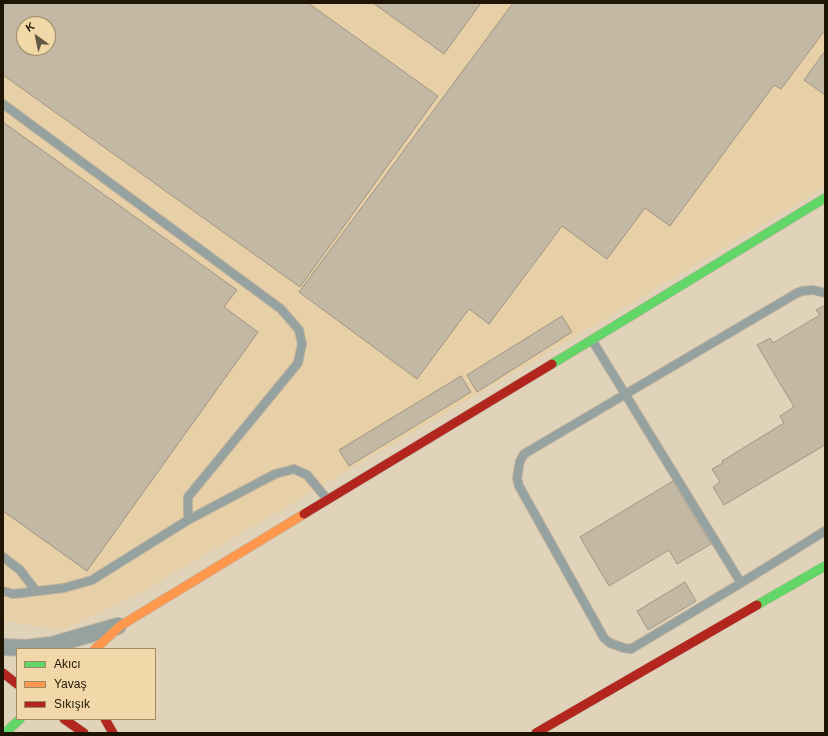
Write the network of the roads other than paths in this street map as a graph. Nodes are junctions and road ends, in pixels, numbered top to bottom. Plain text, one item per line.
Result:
1 (3, 104) edge
2 (825, 198) edge
3 (825, 293) edge
4 (592, 339) junction
5 (625, 394) junction
6 (328, 499) junction
7 (188, 520) junction
8 (825, 531) edge
9 (3, 557) edge
10 (825, 566) edge
11 (741, 583) junction
12 (3, 591) edge
13 (36, 591) junction
14 (120, 626) junction
15 (106, 638) junction
16 (3, 647) edge
17 (96, 648) edge
18 (104, 648) edge
19 (3, 673) edge
20 (16, 683) edge
21 (19, 720) edge
22 (65, 720) edge
23 (106, 720) edge
24 (5, 733) edge
25 (84, 733) edge
26 (113, 733) edge
27 (536, 733) edge

1 - 7 lane
2 - 4 street
3 - 5 lane
4 - 5 lane
4 - 6 street
5 - 11 lane
5 - 11 lane
6 - 7 lane
6 - 14 street
7 - 13 lane
8 - 11 lane
9 - 13 lane
10 - 27 street
12 - 13 lane
14 - 15 street
14 - 16 street
15 - 17 street
15 - 18 street
19 - 20 street
21 - 24 street
22 - 25 street
23 - 26 street

